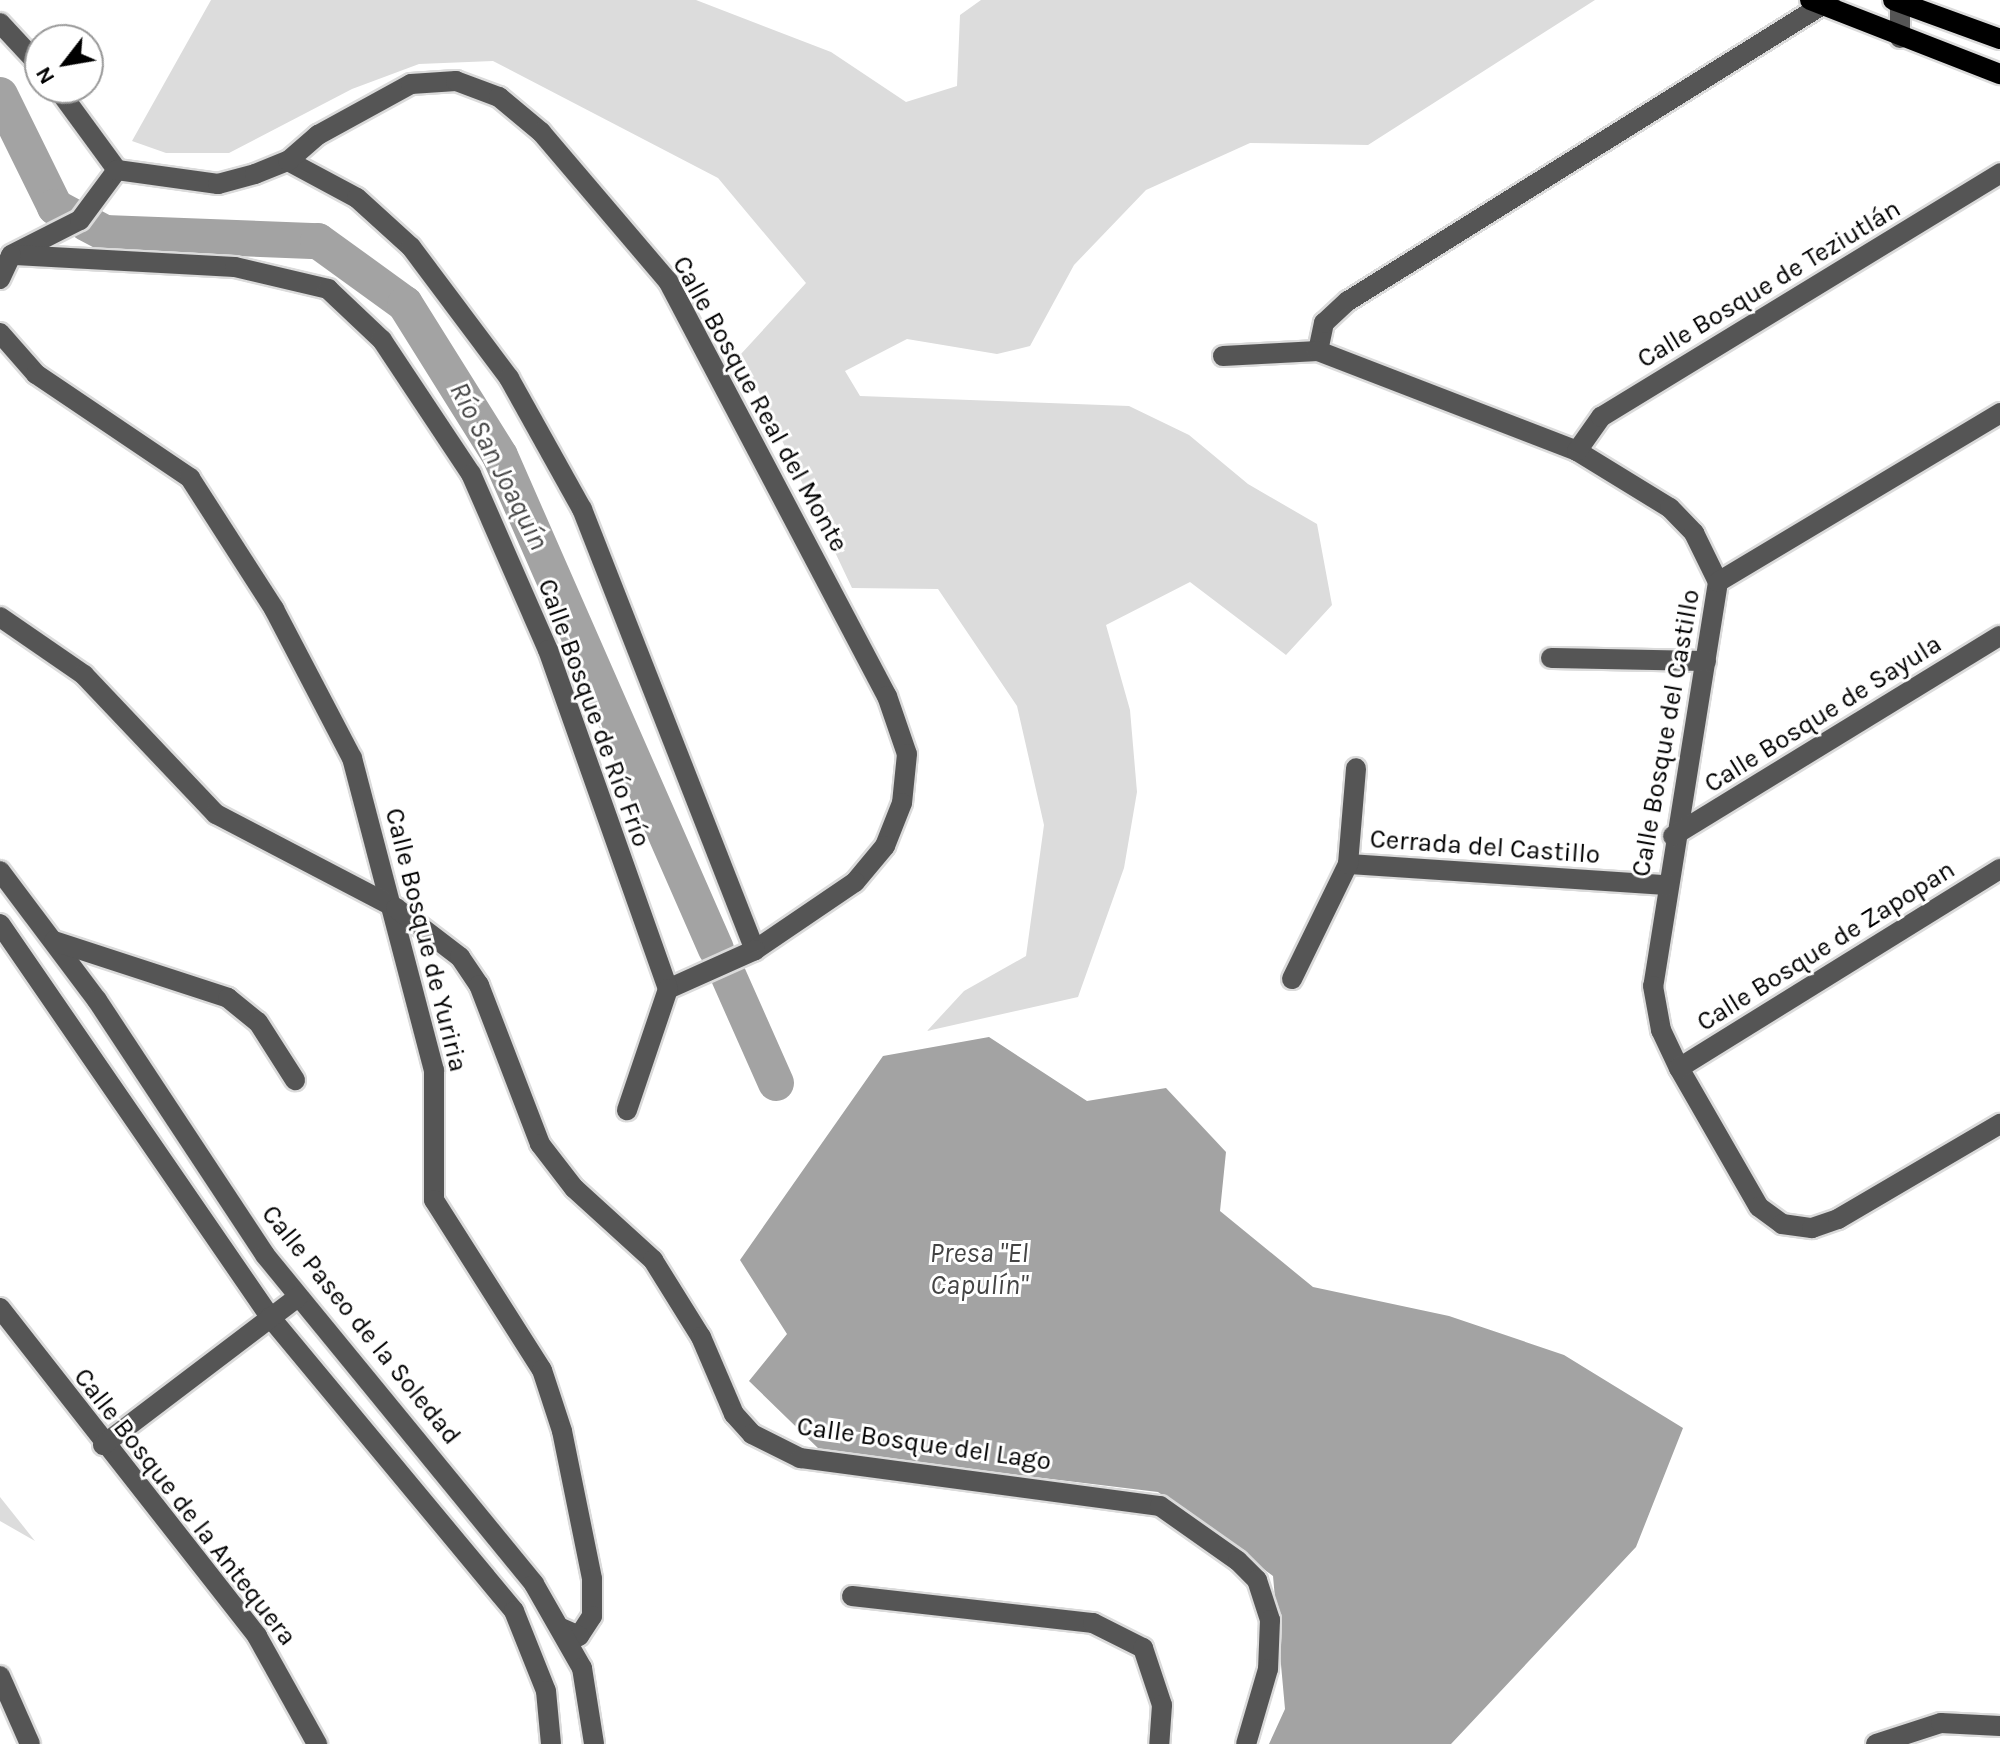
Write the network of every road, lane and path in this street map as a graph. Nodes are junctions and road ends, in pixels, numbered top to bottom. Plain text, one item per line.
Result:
1 (1898, 1) edge
2 (1822, 3) edge
3 (0, 23) edge
4 (1900, 38) junction
5 (2000, 39) edge
6 (24, 49) edge
7 (2000, 74) edge
8 (69, 104) edge
9 (288, 161) junction
10 (117, 170) junction
11 (2000, 173) edge
12 (0, 236) edge
13 (11, 255) junction
14 (0, 279) edge
15 (0, 333) edge
16 (1318, 351) junction
17 (1223, 356) dead end
18 (2000, 413) edge
19 (1577, 451) junction
20 (1718, 582) junction
21 (0, 617) edge
22 (2000, 636) edge
23 (1551, 658) dead end
24 (1706, 661) junction
25 (1356, 768) dead end
26 (1673, 836) junction
27 (1348, 864) junction
28 (2000, 869) edge
29 (0, 871) edge
30 (1667, 885) junction
31 (396, 908) junction
32 (0, 924) edge
33 (54, 941) junction
34 (755, 950) junction
35 (1292, 979) dead end
36 (668, 989) junction
37 (1679, 1068) junction
38 (295, 1080) dead end
39 (627, 1110) dead end
40 (2000, 1124) edge
41 (298, 1297) junction
42 (0, 1308) edge
43 (270, 1317) junction
44 (103, 1445) junction
45 (852, 1596) dead end
46 (561, 1628) junction
47 (0, 1676) edge
48 (2000, 1726) edge
49 (30, 1744) edge
50 (317, 1744) edge
51 (551, 1744) edge
52 (594, 1744) edge
53 (1159, 1744) edge
54 (1246, 1744) edge
55 (1876, 1744) edge

1 - 4 street
1 - 5 main road
2 - 4 main road
2 - 16 street
3 - 6 street
4 - 7 main road
8 - 10 street
9 - 10 street, Calle Bosque Real del Monte
9 - 34 street
9 - 34 street, Calle Bosque Real del Monte
10 - 13 street
11 - 19 street, Calle Bosque de Teziutlán
12 - 13 street
13 - 14 street
13 - 36 street, Calle Bosque de Río Frío
15 - 31 street, Calle Bosque de Yuriria
16 - 17 street
16 - 19 street, Calle Bosque del Castillo
18 - 20 street
19 - 20 street, Calle Bosque del Castillo
20 - 24 street, Calle Bosque del Castillo
21 - 31 street, Calle Bosque del Lago
22 - 26 street, Calle Bosque de Sayula
23 - 24 street
24 - 26 street, Calle Bosque del Castillo
25 - 27 street
26 - 30 street, Calle Bosque del Castillo
27 - 30 street, Cerrada del Castillo
27 - 35 street
28 - 37 street, Calle Bosque de Zapopan
29 - 33 street, Calle Paseo de la Soledad
30 - 37 street, Calle Bosque del Castillo
31 - 46 street, Calle Bosque de Yuriria
31 - 54 street, Calle Bosque del Lago
32 - 43 street
33 - 38 street
33 - 41 street, Calle Paseo de la Soledad
34 - 36 street
36 - 39 street
37 - 40 street, Calle Bosque del Castillo
41 - 43 street
41 - 46 street, Calle Paseo de la Soledad
42 - 44 street, Calle Bosque de la Antequera
43 - 44 street
43 - 51 street
44 - 50 street, Calle Bosque de la Antequera
45 - 53 street
46 - 52 street, Calle Paseo de la Soledad
47 - 49 street
48 - 55 street

